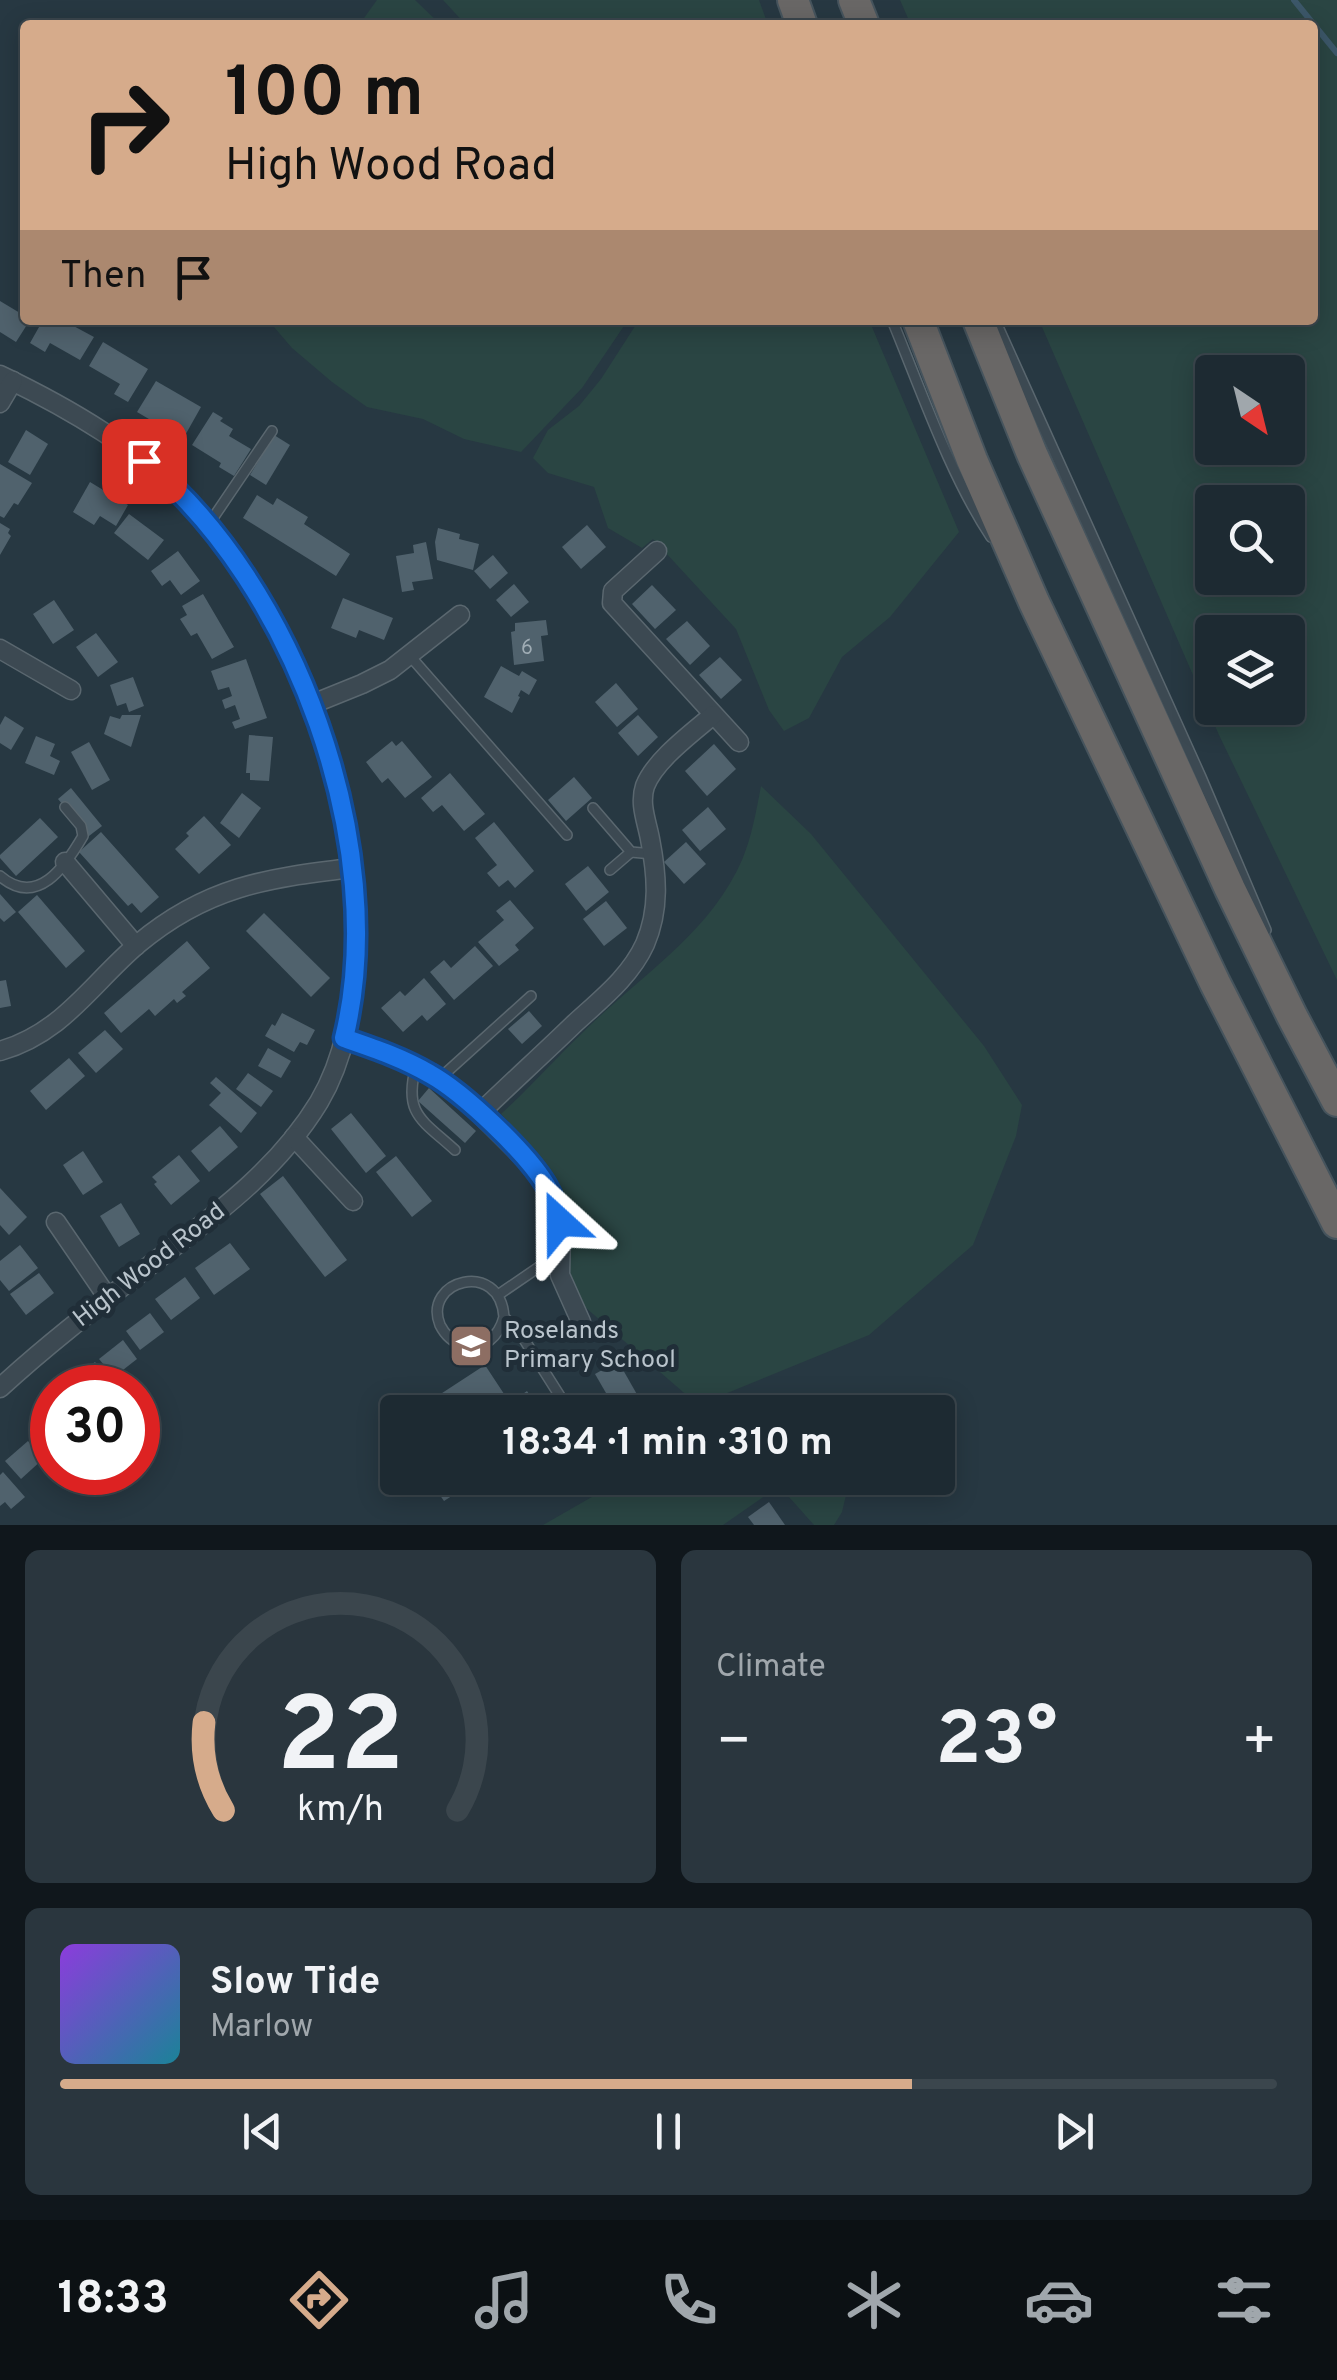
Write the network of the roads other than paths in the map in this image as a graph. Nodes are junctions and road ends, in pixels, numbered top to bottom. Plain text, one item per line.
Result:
1 (894, 325) edge
2 (920, 325) edge
3 (980, 325) edge
4 (998, 325) edge
5 (7, 378) edge
6 (0, 403) edge
7 (272, 432) dead end
8 (209, 524) junction
9 (658, 551) dead end
10 (1034, 602) junction
11 (460, 615) dead end
12 (0, 649) edge
13 (410, 656) junction
14 (72, 690) dead end
15 (310, 704) junction
16 (714, 715) junction
17 (739, 742) dead end
18 (65, 807) dead end
19 (594, 808) dead end
20 (566, 835) dead end
21 (631, 852) junction
22 (653, 854) junction
23 (65, 862) junction
24 (352, 868) junction
25 (610, 870) dead end
26 (0, 876) edge
27 (136, 946) junction
28 (1274, 948) dead end
29 (1278, 965) dead end
30 (531, 996) dead end
31 (1292, 1016) junction
32 (344, 1038) junction
33 (0, 1051) edge
34 (416, 1066) junction
35 (439, 1079) junction
36 (1337, 1101) edge
37 (480, 1113) junction
38 (294, 1137) junction
39 (455, 1150) dead end
40 (354, 1201) dead end
41 (56, 1222) dead end
42 (1337, 1223) edge
43 (560, 1252) junction
44 (498, 1296) junction
45 (108, 1298) junction
46 (504, 1317) junction
47 (581, 1322) dead end
48 (0, 1388) edge
49 (559, 1395) edge

1 - 10 lane
2 - 10 highway
3 - 31 highway
4 - 28 lane
5 - 6 street
5 - 8 street, High Wood Road
7 - 8 lane
8 - 15 street, High Wood Road
9 - 16 street
10 - 42 highway
11 - 13 street
12 - 14 street
13 - 15 street
13 - 20 lane
15 - 24 street, High Wood Road
16 - 17 street
16 - 22 street
18 - 23 lane
19 - 21 lane
21 - 22 lane
21 - 25 lane
22 - 37 street
23 - 26 lane
23 - 27 street
24 - 27 street
24 - 32 street, High Wood Road
27 - 33 street
29 - 31 lane
30 - 35 lane
31 - 36 highway
32 - 34 street
32 - 38 street, High Wood Road
34 - 35 street
34 - 39 lane
35 - 37 street
37 - 43 street
38 - 40 street
38 - 45 street, High Wood Road
41 - 45 street
43 - 44 lane
43 - 47 street
44 - 46 lane
44 - 46 lane
45 - 48 street, High Wood Road
46 - 49 lane

